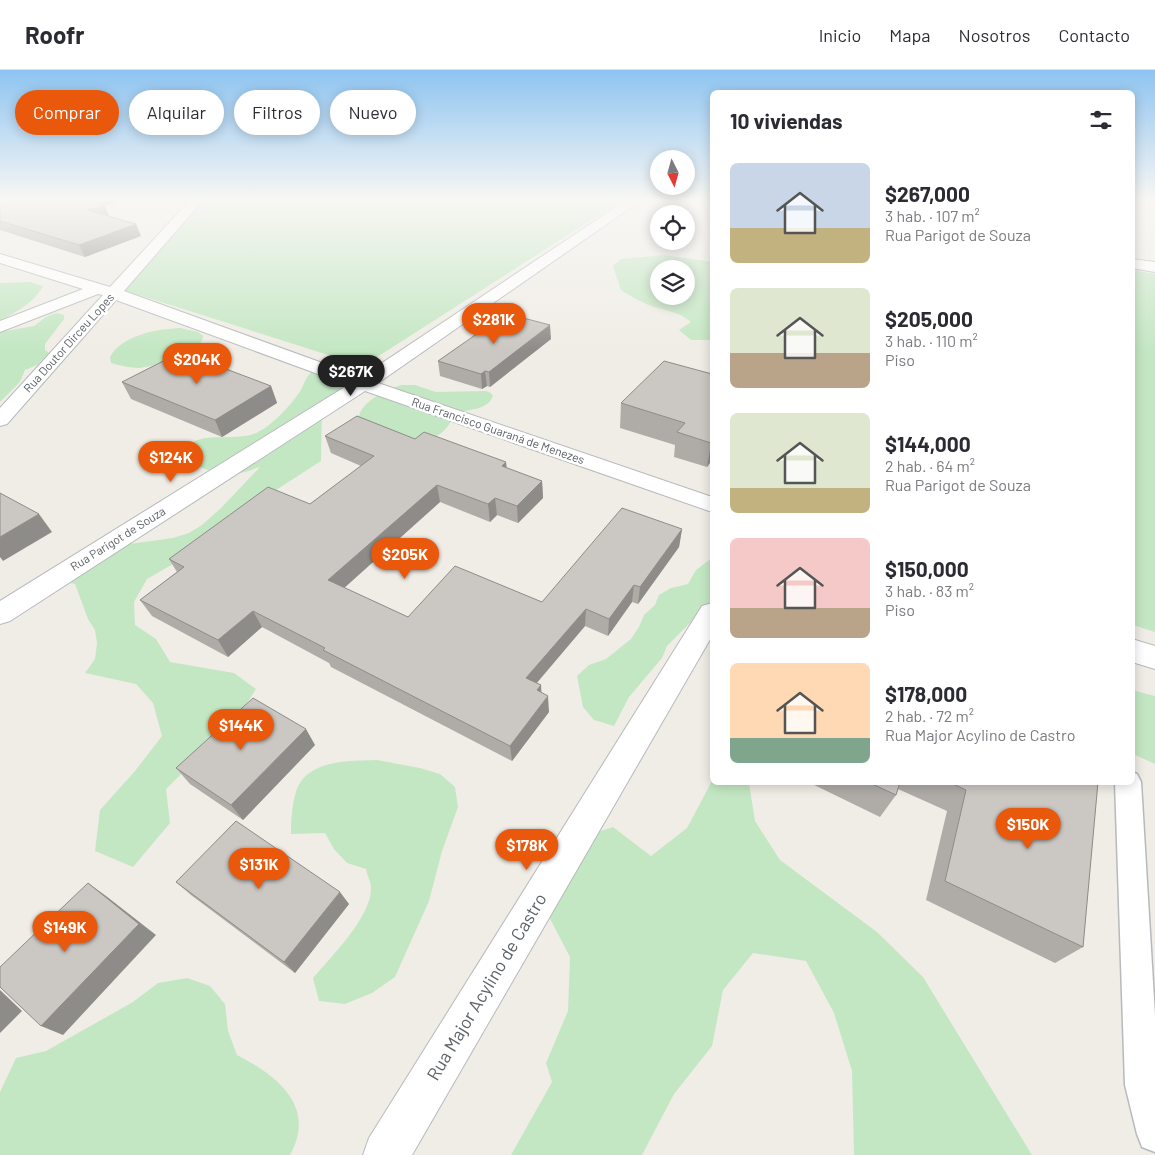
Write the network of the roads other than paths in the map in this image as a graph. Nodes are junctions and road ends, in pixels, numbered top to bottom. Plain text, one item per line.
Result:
1 (146, 250) edge
2 (562, 250) edge
3 (0, 258) edge
4 (1135, 264) edge
5 (1155, 267) edge
6 (104, 291) junction
7 (0, 327) edge
8 (363, 384) junction
9 (0, 420) edge
10 (710, 505) edge
11 (0, 614) edge
12 (710, 616) edge
13 (1135, 651) edge
14 (1155, 658) edge
15 (1128, 785) edge
16 (1155, 1134) edge
17 (386, 1155) edge

1 - 6 street, Rua Doutor Dirceu Lopes
2 - 8 street, Rua Parigot de Souza
3 - 6 street, Rua Francisco Guaraná de Menezes
4 - 5 street
6 - 7 street
6 - 8 street, Rua Francisco Guaraná de Menezes
6 - 9 street, Rua Doutor Dirceu Lopes
8 - 10 street, Rua Francisco Guaraná de Menezes
8 - 11 street, Rua Parigot de Souza
12 - 17 street, Rua Major Acylino de Castro
13 - 14 street
15 - 16 lane

